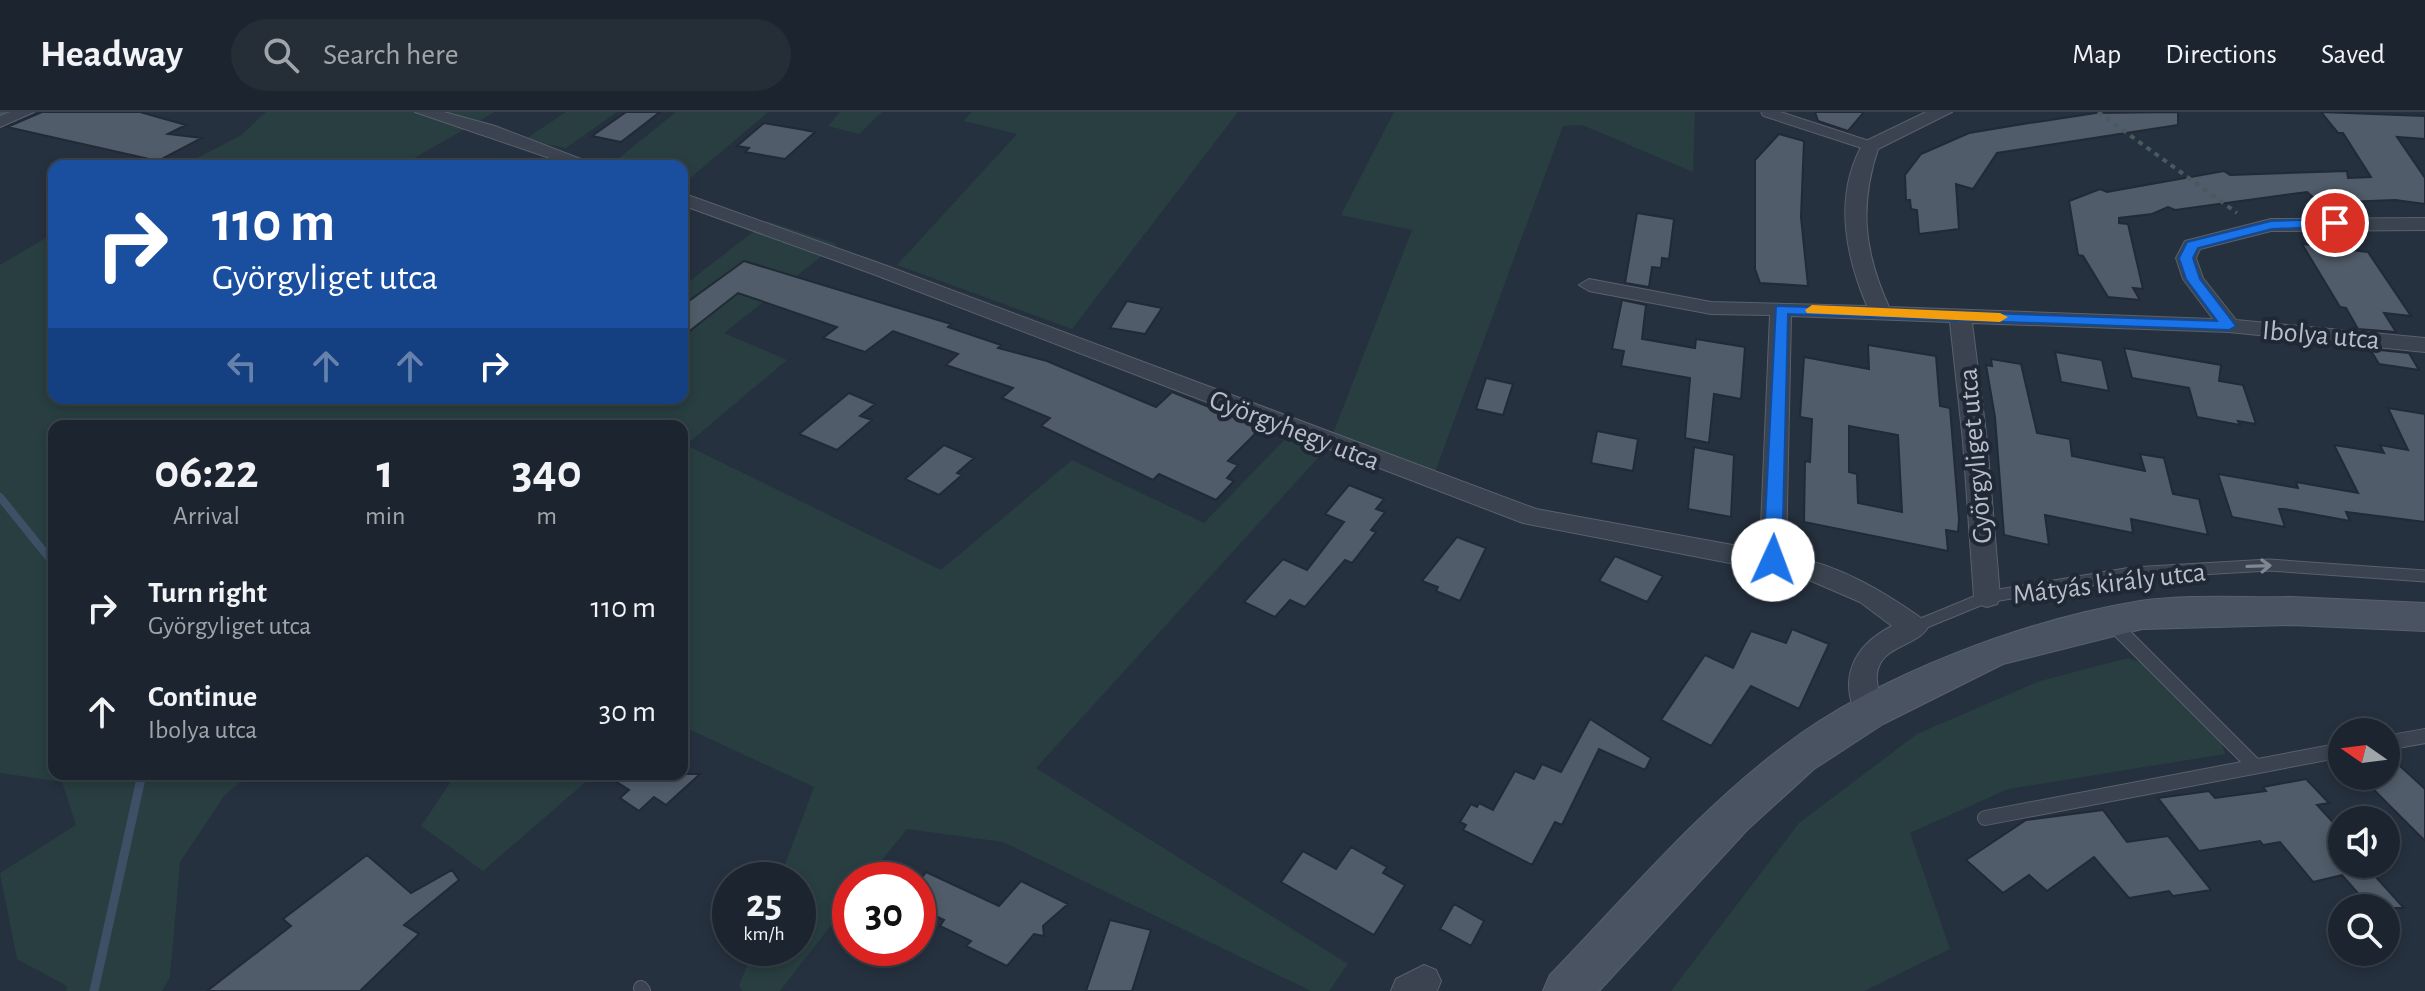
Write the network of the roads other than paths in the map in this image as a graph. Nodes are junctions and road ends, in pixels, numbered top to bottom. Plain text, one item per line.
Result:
1 (25, 112) edge
2 (424, 112) edge
3 (1766, 112) edge
4 (1943, 112) edge
5 (0, 122) edge
6 (1870, 146) junction
7 (573, 160) edge
8 (688, 201) edge
9 (2425, 224) edge
10 (1589, 285) dead end
11 (1781, 309) junction
12 (1880, 311) junction
13 (1960, 315) junction
14 (2229, 326) junction
15 (2425, 345) edge
16 (1773, 560) junction
17 (2425, 576) edge
18 (1987, 597) junction
19 (2425, 617) edge
20 (2111, 622) junction
21 (1914, 627) junction
22 (1869, 713) junction
23 (2425, 736) edge
24 (2400, 740) edge
25 (2328, 753) edge
26 (2255, 766) junction
27 (1985, 818) dead end
28 (1567, 991) edge

1 - 5 street
2 - 7 street
3 - 6 lane
4 - 6 street
6 - 12 street
8 - 16 street, Györgyhegy utca
9 - 14 street
10 - 11 street
11 - 12 street
11 - 16 street
12 - 13 street, Ibolya utca
13 - 14 street, Ibolya utca
13 - 18 street, Györgyliget utca
14 - 15 street, Ibolya utca
16 - 21 street, Györgyhegy utca
18 -> 17 lane, Mátyás király utca
18 - 21 lane, Mátyás király utca
19 - 20 main road, Mátyás király utca
20 - 22 main road, Mátyás király utca
20 - 26 lane
21 - 22 street, Mátyás király utca
22 - 28 main road, Mátyás király utca
23 - 24 lane
25 - 26 lane
26 - 27 lane

